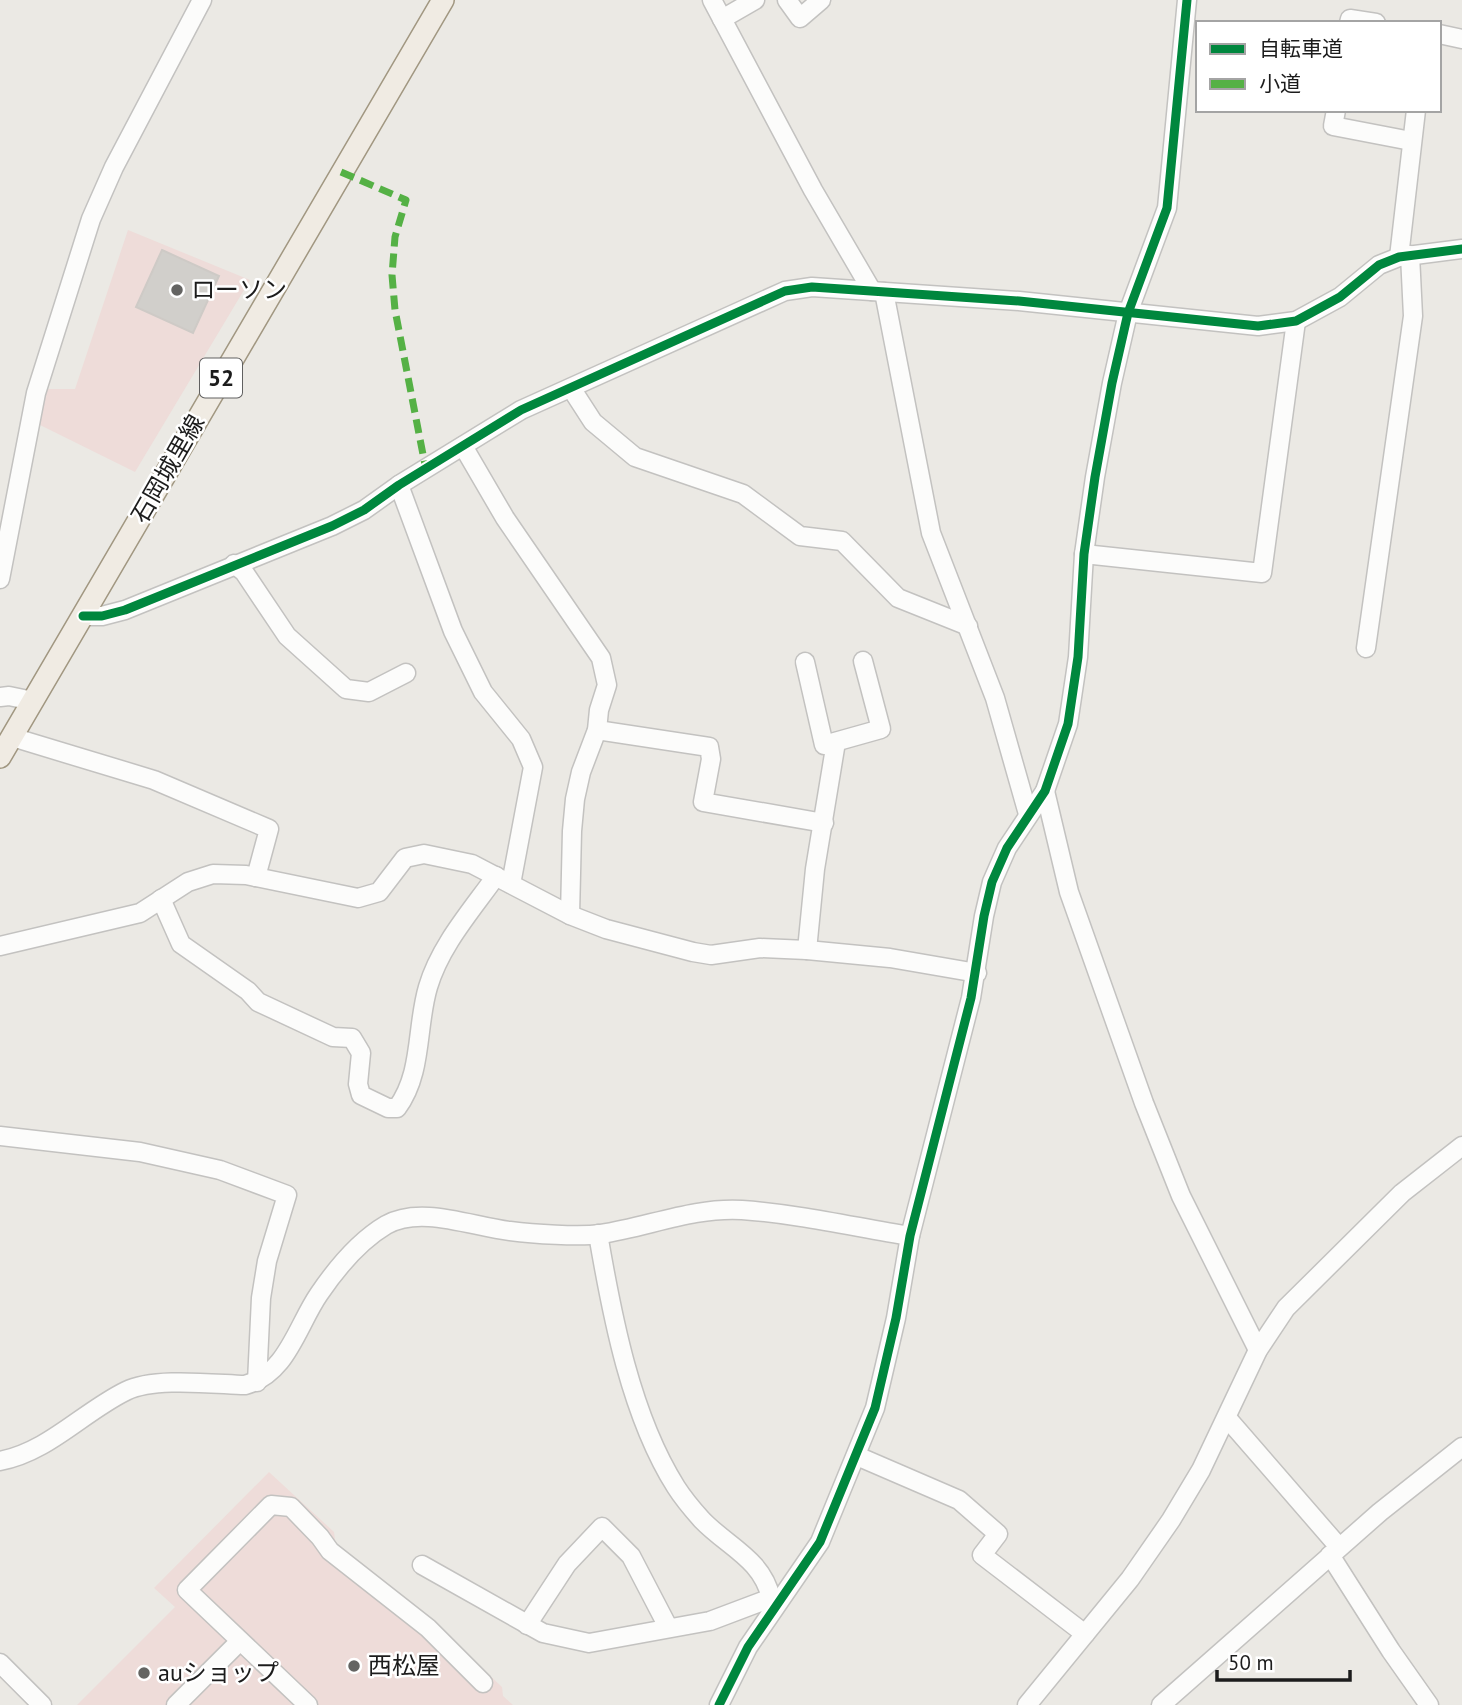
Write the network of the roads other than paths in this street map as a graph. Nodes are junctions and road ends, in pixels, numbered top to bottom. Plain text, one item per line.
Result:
1 (202, 0) edge
2 (443, 0) edge
3 (712, 0) edge
4 (755, 0) edge
5 (787, 0) edge
6 (821, 0) edge
7 (1187, 0) edge
8 (722, 19) junction
9 (1441, 34) edge
10 (1462, 39) edge
11 (1336, 112) edge
12 (1416, 112) edge
13 (1411, 141) junction
14 (1462, 248) edge
15 (1405, 256) junction
16 (878, 291) junction
17 (1128, 313) junction
18 (1296, 321) junction
19 (571, 388) junction
20 (463, 446) junction
21 (399, 485) junction
22 (1084, 554) junction
23 (234, 564) junction
24 (0, 579) edge
25 (83, 616) junction
26 (968, 626) junction
27 (1366, 648) dead end
28 (863, 661) dead end
29 (806, 662) dead end
30 (406, 673) dead end
31 (0, 697) edge
32 (33, 701) junction
33 (597, 730) junction
34 (12, 737) junction
35 (836, 742) junction
36 (0, 757) edge
37 (1045, 791) junction
38 (1028, 814) junction
39 (824, 823) junction
40 (256, 877) junction
41 (504, 880) junction
42 (161, 899) junction
43 (570, 915) junction
44 (0, 946) edge
45 (807, 950) junction
46 (977, 973) junction
47 (0, 1136) edge
48 (1462, 1146) edge
49 (598, 1234) junction
50 (910, 1236) junction
51 (1258, 1350) junction
52 (257, 1382) junction
53 (1227, 1418) junction
54 (1462, 1447) edge
55 (857, 1456) junction
56 (0, 1461) edge
57 (1335, 1551) junction
58 (422, 1565) dead end
59 (774, 1600) junction
60 (527, 1625) junction
61 (668, 1627) junction
62 (1085, 1634) junction
63 (240, 1641) junction
64 (1, 1667) edge
65 (483, 1683) dead end
66 (42, 1705) edge
67 (176, 1705) edge
68 (308, 1705) edge
69 (719, 1705) edge
70 (1027, 1705) edge
71 (1161, 1705) edge
72 (1429, 1705) edge

1 - 24 street
2 - 25 main road, 石岡城里線 / 52
3 - 8 street
4 - 8 street
5 - 6 street
7 - 17 street
8 - 16 street
9 - 10 street
11 - 13 street
12 - 13 street
13 - 15 street
14 - 15 street
15 - 18 street
15 - 27 street
16 - 17 street
16 - 19 street
16 - 26 street
17 - 18 street
17 - 22 street
18 - 22 street
19 - 20 street
19 - 26 street
20 - 21 street
20 - 33 street
21 - 23 street
21 - 41 street
22 - 37 street
23 - 25 street
23 - 30 street
25 - 32 main road, 石岡城里線 / 52
26 - 38 street
28 - 35 street
29 - 35 street
31 - 32 street
32 - 34 main road, 石岡城里線 / 52
33 - 39 street
33 - 43 street
34 - 36 main road, 石岡城里線 / 52
34 - 40 street
35 - 39 street
37 - 38 street
37 - 51 street
38 - 46 street
39 - 45 street
40 - 41 street
40 - 42 street
41 - 42 street
41 - 43 street
42 - 44 street
43 - 45 street
45 - 46 street
46 - 50 street
47 - 52 street
48 - 51 street
49 - 50 street
49 - 52 street
49 - 59 street
50 - 55 street
51 - 53 street
52 - 56 street
53 - 57 street
53 - 62 street
54 - 57 street
55 - 59 street
55 - 62 street
57 - 71 street
57 - 72 street
58 - 60 street
59 - 61 street
59 - 69 street
60 - 61 street
60 - 61 street
62 - 70 street
63 - 65 street
63 - 67 street
63 - 68 street
64 - 66 street

